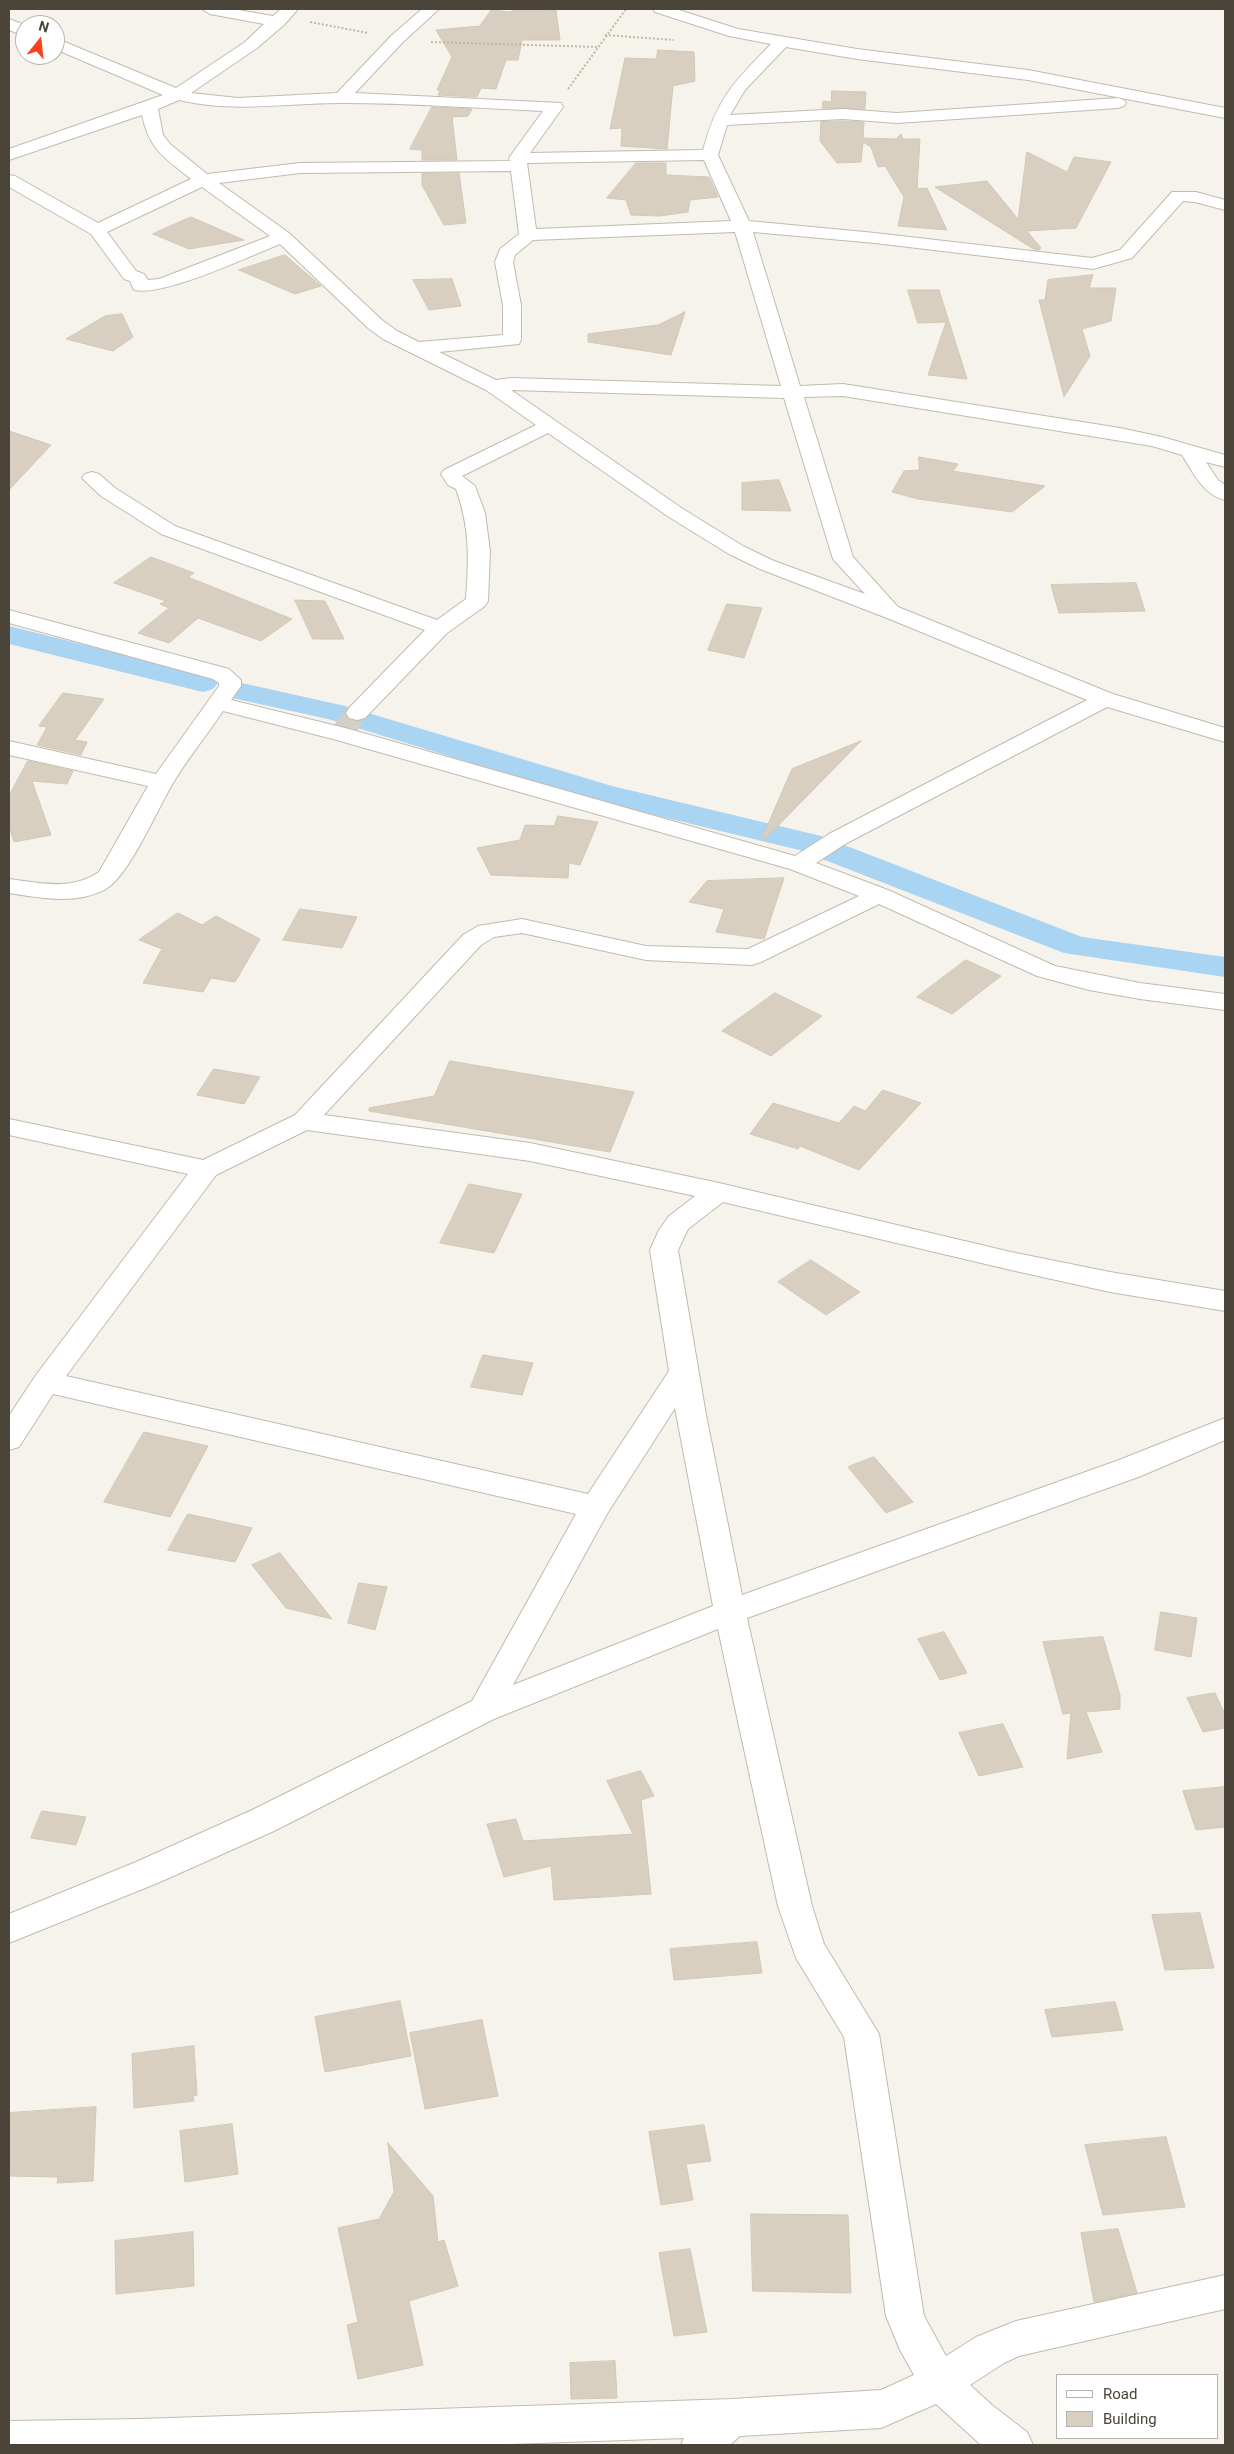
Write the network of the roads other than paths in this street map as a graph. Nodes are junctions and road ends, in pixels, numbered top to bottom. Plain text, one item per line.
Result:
1 (210, 9) edge
2 (431, 9) edge
3 (661, 9) edge
4 (283, 16) edge
5 (784, 40) junction
6 (65, 48) edge
7 (177, 95) junction
8 (342, 98) junction
9 (1155, 101) junction
10 (149, 107) junction
11 (1225, 113) edge
12 (720, 120) junction
13 (710, 155) junction
14 (9, 156) edge
15 (519, 162) junction
16 (9, 180) edge
17 (204, 180) junction
18 (1225, 205) edge
19 (742, 226) junction
20 (97, 230) junction
21 (528, 235) junction
22 (283, 237) junction
23 (415, 348) junction
24 (508, 367) junction
25 (566, 387) junction
26 (792, 392) junction
27 (529, 412) junction
28 (548, 426) junction
29 (1189, 451) junction
30 (1225, 461) edge
31 (92, 478) dead end
32 (1225, 494) edge
33 (895, 613) junction
34 (9, 616) edge
35 (439, 628) junction
36 (1105, 699) junction
37 (216, 703) junction
38 (357, 713) tunnel mouth
39 (1225, 735) edge
40 (9, 748) edge
41 (162, 782) junction
42 (798, 864) junction
43 (9, 886) edge
44 (879, 895) junction
45 (1225, 1002) edge
46 (304, 1121) junction
47 (9, 1127) edge
48 (206, 1169) junction
49 (719, 1192) junction
50 (1225, 1301) edge
51 (682, 1374) junction
52 (46, 1382) junction
53 (1225, 1428) edge
54 (9, 1439) edge
55 (595, 1507) junction
56 (729, 1612) junction
57 (484, 1710) junction
58 (9, 1929) edge
59 (1225, 2292) edge
60 (940, 2382) junction
61 (732, 2418) junction
62 (9, 2440) edge
63 (156, 2442) edge
64 (701, 2445) edge
65 (1013, 2445) edge

1 - 4 street
2 - 8 street
3 - 5 street
4 - 7 street
5 - 9 street
5 - 12 street
6 - 7 street
7 - 8 street
7 - 10 street
8 - 15 street
9 - 11 street
9 - 12 street
10 - 14 street
10 - 17 street
12 - 13 street
13 - 15 street
13 - 19 street
15 - 17 street
15 - 21 street
16 - 20 street
17 - 20 street
17 - 22 street
18 - 19 street
19 - 21 street
19 - 26 street
20 - 22 street
21 - 24 street
22 - 23 street
23 - 24 street
23 - 24 street
24 - 25 street
24 - 27 street
25 - 26 street
25 - 27 street
26 - 29 street
26 - 33 street
27 - 28 street
28 - 33 street
28 - 35 street
29 - 30 street
29 - 32 street
31 - 35 street
33 - 36 street
34 - 37 street
35 - 38 street
36 - 39 street
36 - 42 street
37 - 41 street
37 - 42 street
40 - 41 street
41 - 43 street
42 - 44 street
44 - 45 street
44 - 46 street
46 - 48 street
46 - 49 street
47 - 48 street
48 - 52 street
49 - 50 street
49 - 51 street
51 - 55 street
51 - 56 street
52 - 54 street
52 - 55 street
53 - 56 street
55 - 57 street
56 - 57 street
56 - 60 street
57 - 58 street
59 - 60 street
60 - 61 street
60 - 65 street
61 - 63 street
61 - 64 street
62 - 63 street

